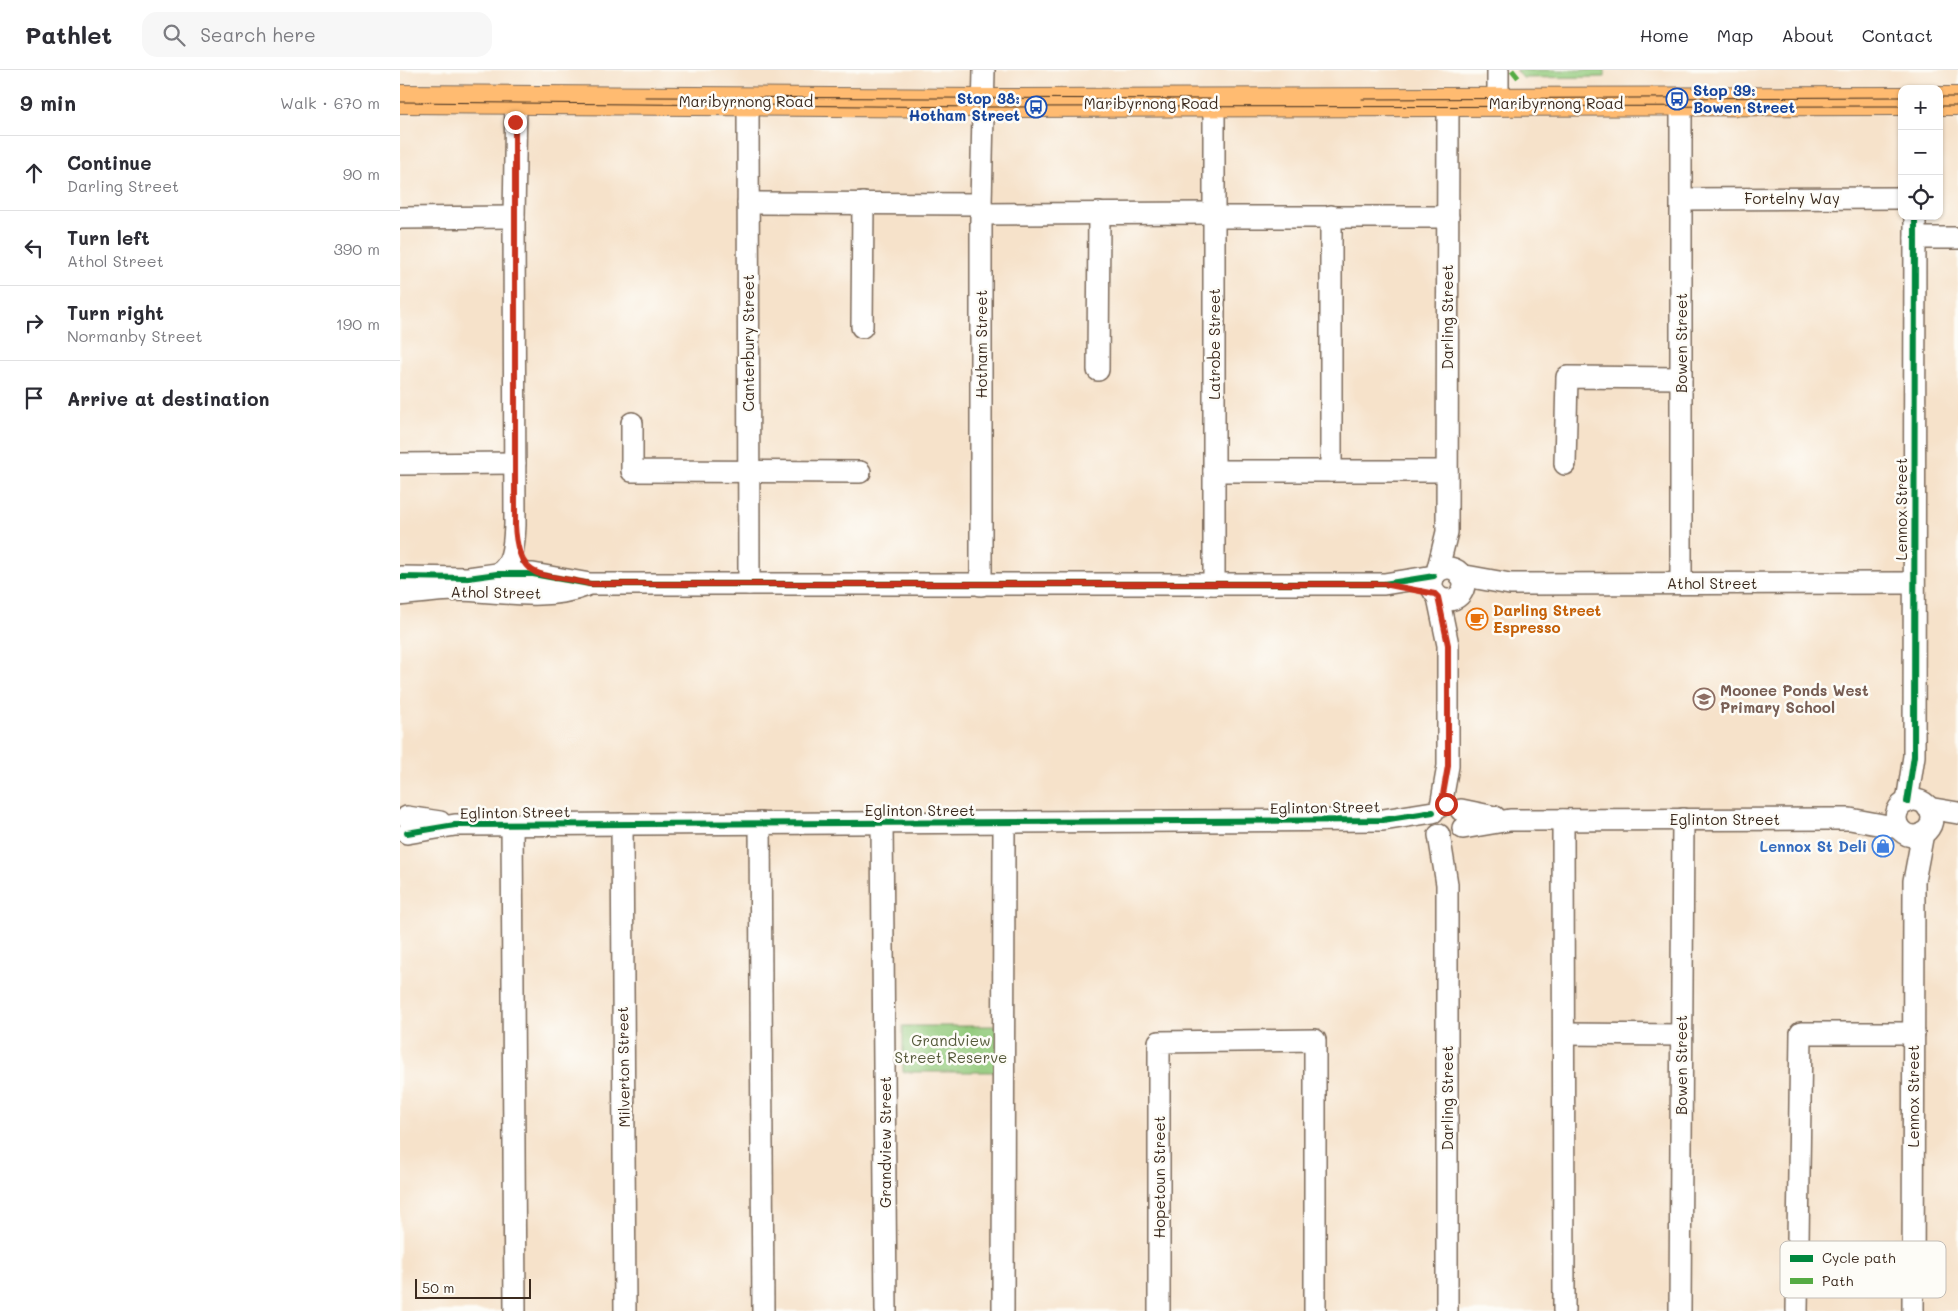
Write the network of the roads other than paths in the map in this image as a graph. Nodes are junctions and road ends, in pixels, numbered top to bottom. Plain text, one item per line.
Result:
1 (984, 70) edge
2 (1498, 70) edge
3 (400, 100) edge
4 (516, 100) junction
5 (1898, 101) edge
6 (1943, 101) edge
7 (748, 102) junction
8 (1681, 102) junction
9 (1958, 102) edge
10 (983, 103) junction
11 (1214, 103) junction
12 (1448, 103) junction
13 (1498, 103) junction
14 (1898, 198) edge
15 (1681, 199) junction
16 (748, 203) junction
17 (863, 203) junction
18 (981, 209) junction
19 (1099, 213) junction
20 (1214, 215) junction
21 (1331, 216) junction
22 (514, 217) junction
23 (1448, 217) junction
24 (400, 218) edge
25 (1915, 220) edge
26 (1915, 238) junction
27 (1958, 238) edge
28 (862, 327) dead end
29 (1098, 370) dead end
30 (1681, 378) junction
31 (632, 422) dead end
32 (516, 462) junction
33 (400, 464) edge
34 (1565, 464) dead end
35 (748, 471) junction
36 (1332, 471) junction
37 (1447, 471) junction
38 (860, 472) dead end
39 (1214, 472) junction
40 (515, 525) junction
41 (400, 577) edge
42 (505, 577) junction
43 (534, 578) junction
44 (1681, 583) junction
45 (1913, 583) junction
46 (749, 584) junction
47 (1214, 584) junction
48 (981, 585) junction
49 (1448, 585) junction
50 (409, 594) edge
51 (400, 604) edge
52 (1958, 814) edge
53 (1914, 818) junction
54 (1683, 819) junction
55 (402, 820) edge
56 (1448, 820) junction
57 (1563, 820) junction
58 (882, 822) junction
59 (1004, 822) junction
60 (1958, 822) edge
61 (760, 823) junction
62 (512, 824) junction
63 (622, 824) junction
64 (1914, 1033) junction
65 (1565, 1034) junction
66 (1682, 1035) junction
67 (1798, 1241) edge
68 (1913, 1241) edge
69 (1797, 1298) edge
70 (1913, 1298) edge
71 (516, 1311) edge
72 (625, 1311) edge
73 (763, 1311) edge
74 (886, 1311) edge
75 (1003, 1311) edge
76 (1159, 1311) edge
77 (1315, 1311) edge
78 (1447, 1311) edge
79 (1564, 1311) edge
80 (1680, 1311) edge
81 (1797, 1311) edge
82 (1913, 1311) edge

1 - 10 street, Hotham Street
2 - 13 street
3 - 4 main road, Maribyrnong Road
4 - 7 main road, Maribyrnong Road
4 - 22 street
5 - 8 main road, Maribyrnong Road
6 - 9 main road
7 - 10 main road, Maribyrnong Road
7 - 16 street, Canterbury Street
8 - 13 main road, Maribyrnong Road
8 - 15 street, Bowen Street
10 - 11 main road, Maribyrnong Road
10 - 18 street, Hotham Street
11 - 12 main road, Maribyrnong Road
11 - 20 street, Latrobe Street
12 - 13 main road, Maribyrnong Road
12 - 23 street, Darling Street
14 - 15 street, Fortelny Way
15 - 30 street, Bowen Street
16 - 17 street
16 - 35 street, Canterbury Street
17 - 18 street
17 - 28 street
18 - 19 street
18 - 48 street, Hotham Street
19 - 20 street
19 - 29 street
20 - 21 street
20 - 39 street, Latrobe Street
21 - 23 street
21 - 36 street
22 - 24 street
22 - 32 street
23 - 37 street, Darling Street
25 - 26 street, Lennox Street
26 - 27 street
26 - 45 street, Lennox Street
30 - 34 street
30 - 44 street, Bowen Street
31 - 35 street
32 - 33 street
32 - 40 street
35 - 38 street
35 - 46 street, Canterbury Street
36 - 37 street
36 - 39 street
37 - 49 street, Darling Street
39 - 47 street, Latrobe Street
40 - 42 street
40 - 43 street
41 - 42 street, Athol Street
42 - 43 street, Athol Street
42 - 50 street, Athol Street
43 - 46 street, Athol Street
44 - 45 street, Athol Street
44 - 49 street, Athol Street
45 - 53 street, Lennox Street
46 - 48 street, Athol Street
47 - 48 street, Athol Street
47 - 49 street, Athol Street
49 - 56 street, Darling Street
50 - 51 street
52 - 53 street, Eglinton Street
53 - 54 street, Eglinton Street
53 - 60 street, Eglinton Street
53 - 64 street, Lennox Street
54 - 57 street, Eglinton Street
54 - 66 street, Bowen Street
55 - 62 street, Eglinton Street
56 - 57 street, Eglinton Street
56 - 59 street, Eglinton Street
56 - 78 street, Darling Street
57 - 65 street
58 - 59 street, Eglinton Street
58 - 61 street, Eglinton Street
58 - 74 street, Grandview Street
59 - 75 street
61 - 63 street, Eglinton Street
61 - 73 street
62 - 63 street, Eglinton Street
62 - 71 street
63 - 72 street, Milverton Street
64 - 67 street
64 - 68 street, Lennox Street
65 - 66 street
65 - 79 street
66 - 80 street, Bowen Street
69 - 81 street
70 - 82 street, Lennox Street
76 - 77 street, Hopetoun Street

